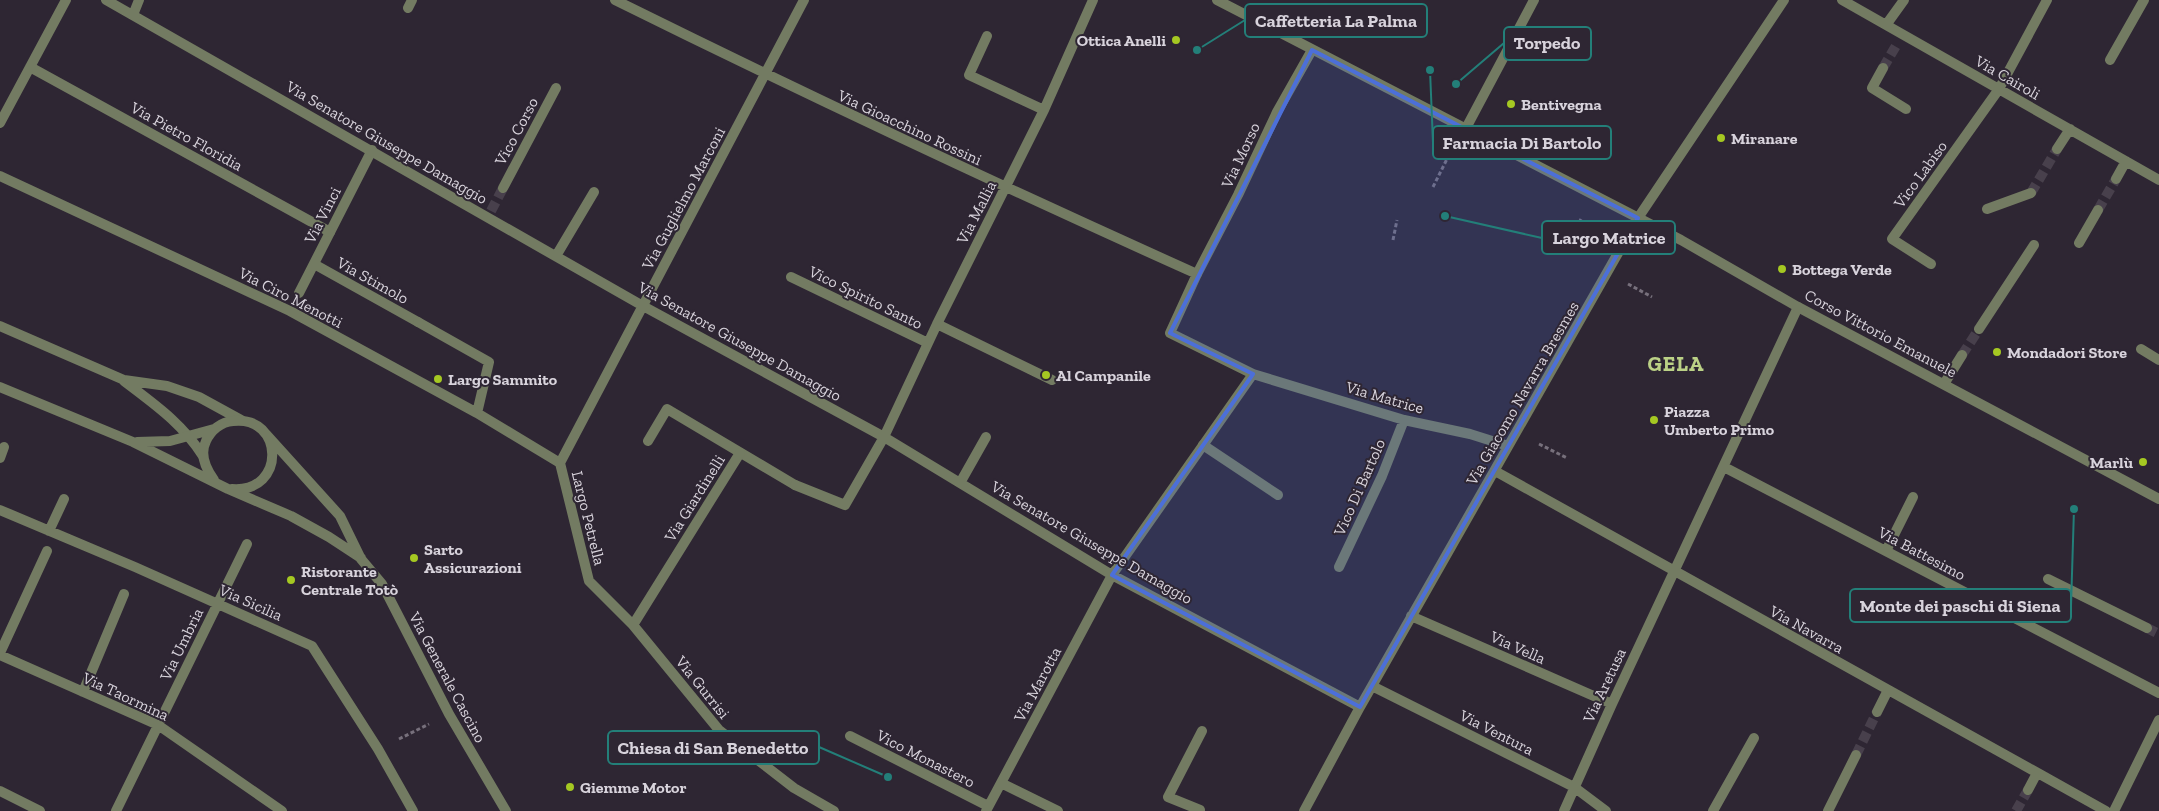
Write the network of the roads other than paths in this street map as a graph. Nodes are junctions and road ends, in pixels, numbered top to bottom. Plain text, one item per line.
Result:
1 (66, 0) edge
2 (106, 0) edge
3 (139, 0) edge
4 (614, 0) edge
5 (804, 0) edge
6 (1093, 0) edge
7 (1217, 0) edge
8 (1534, 0) edge
9 (1784, 0) edge
10 (1842, 0) edge
11 (1904, 0) edge
12 (2047, 0) edge
13 (2144, 0) edge
14 (133, 15) junction
15 (1886, 25) junction
16 (987, 36) dead end
17 (1312, 50) junction
18 (2110, 60) dead end
19 (30, 67) junction
20 (1883, 68) tunnel mouth
21 (766, 75) junction
22 (556, 88) dead end
23 (1999, 89) junction
24 (1906, 109) dead end
25 (1044, 110) junction
26 (0, 123) edge
27 (2070, 129) junction
28 (1465, 130) junction
29 (2057, 149) tunnel mouth
30 (372, 150) junction
31 (2126, 161) junction
32 (0, 176) edge
33 (2116, 179) tunnel mouth
34 (2159, 180) edge
35 (503, 188) tunnel mouth
36 (1005, 188) junction
37 (594, 192) dead end
38 (2031, 193) tunnel mouth
39 (1988, 209) dead end
40 (2098, 210) tunnel mouth
41 (1638, 218) junction
42 (330, 232) junction
43 (2079, 243) dead end
44 (2034, 245) dead end
45 (556, 256) junction
46 (314, 264) junction
47 (1930, 264) dead end
48 (1197, 274) junction
49 (791, 277) dead end
50 (299, 293) dead end
51 (643, 306) junction
52 (1798, 306) junction
53 (937, 324) junction
54 (0, 326) edge
55 (1979, 329) tunnel mouth
56 (928, 343) junction
57 (2141, 349) dead end
58 (1962, 355) tunnel mouth
59 (2159, 360) edge
60 (1253, 374) junction
61 (124, 380) junction
62 (1052, 380) dead end
63 (1944, 384) junction
64 (0, 386) edge
65 (477, 413) junction
66 (241, 420) junction
67 (1404, 420) junction
68 (214, 429) junction
69 (266, 434) junction
70 (190, 436) junction
71 (884, 437) junction
72 (986, 437) dead end
73 (648, 441) dead end
74 (133, 442) junction
75 (1203, 444) junction
76 (1508, 446) junction
77 (4, 447) dead end
78 (740, 453) junction
79 (203, 456) junction
80 (0, 458) edge
81 (560, 463) junction
82 (1724, 467) junction
83 (1495, 471) junction
84 (215, 481) junction
85 (960, 483) junction
86 (228, 489) junction
87 (1278, 495) dead end
88 (1913, 497) dead end
89 (64, 499) dead end
90 (2159, 499) edge
91 (0, 510) edge
92 (49, 531) junction
93 (247, 544) dead end
94 (46, 551) dead end
95 (1886, 551) junction
96 (361, 558) junction
97 (1339, 567) dead end
98 (1673, 572) junction
99 (1112, 575) junction
100 (2048, 579) dead end
101 (589, 581) joint
102 (124, 594) dead end
103 (218, 604) junction
104 (1411, 616) junction
105 (633, 625) junction
106 (2148, 628) tunnel mouth
107 (0, 654) edge
108 (1372, 686) junction
109 (1888, 690) junction
110 (84, 692) junction
111 (2159, 694) edge
112 (1612, 704) junction
113 (1360, 707) junction
114 (1877, 712) tunnel mouth
115 (2159, 720) edge
116 (158, 725) junction
117 (1202, 731) dead end
118 (850, 736) dead end
119 (1754, 738) dead end
120 (1856, 755) tunnel mouth
121 (2037, 773) junction
122 (1002, 783) junction
123 (1574, 787) junction
124 (2028, 790) tunnel mouth
125 (0, 791) edge
126 (987, 808) edge
127 (40, 811) edge
128 (116, 811) edge
129 (282, 811) edge
130 (412, 811) edge
131 (506, 811) edge
132 (834, 811) edge
133 (1058, 811) edge
134 (1200, 811) edge
135 (1304, 811) edge
136 (1564, 811) edge
137 (1606, 811) edge
138 (1713, 811) edge
139 (1828, 811) edge
140 (2106, 811) edge
141 (2114, 811) edge

1 - 19 street
2 - 14 street, Via Senatore Giuseppe Damaggio
3 - 14 street
4 - 21 street, Via Gioacchino Rossini
5 - 21 street, Via Guglielmo Marconi
6 - 25 street, Via Mallia
7 - 17 street, Corso Vittorio Emanuele
8 - 28 street
9 - 41 street, Via Giacomo Navarra Bresmes
10 - 15 street, Via Cairoli
11 - 15 street
12 - 23 street
13 - 18 street
14 - 30 street, Via Senatore Giuseppe Damaggio
15 - 23 street, Via Cairoli
16 - 25 street
17 - 28 street, Corso Vittorio Emanuele
17 - 48 street, Via Morso
19 - 26 street
19 - 42 street, Via Pietro Floridia
20 - 24 street
21 - 36 street, Via Gioacchino Rossini
21 - 51 street, Via Guglielmo Marconi
22 - 35 street, Vico Corso
23 - 27 street, Via Cairoli
23 - 47 street, Vico Labiso
25 - 36 street, Via Mallia
27 - 29 street
27 - 31 street, Via Cairoli
28 - 41 street, Corso Vittorio Emanuele
30 - 42 street, Via Vinci
30 - 45 street, Via Senatore Giuseppe Damaggio
31 - 33 street
31 - 34 street, Via Cairoli
32 - 65 street, Via Ciro Menotti
36 - 48 street, Via Gioacchino Rossini
36 - 53 street, Via Mallia
37 - 45 street
38 - 39 street
40 - 43 street
41 - 52 street, Corso Vittorio Emanuele
41 - 76 street, Via Giacomo Navarra Bresmes
42 - 46 street, Via Vinci
44 - 55 street
45 - 51 street, Via Senatore Giuseppe Damaggio
46 - 50 street, Via Vinci
46 - 65 street, Via Stimolo
48 - 60 street, Via Matrice
49 - 56 street, Vico Spirito Santo
51 - 71 street, Via Senatore Giuseppe Damaggio
51 - 81 street, Via Guglielmo Marconi
52 - 63 street, Corso Vittorio Emanuele
52 - 82 street
53 - 56 street, Via Mallia
53 - 62 street
54 - 61 street
56 - 71 street, Via Mallia
57 - 59 street
58 - 63 street
60 - 67 street, Via Matrice
60 - 75 street
61 - 66 street
61 - 70 street
63 - 90 street, Corso Vittorio Emanuele
64 - 74 street
65 - 81 street, Via Ciro Menotti
66 - 68 street
66 - 69 street
67 - 76 street, Via Matrice
67 - 97 street, Vico Di Bartolo
68 - 70 street
68 - 79 street
69 - 86 street
69 - 96 street
70 - 74 street
70 - 79 street
71 - 78 street, Via Giardinelli
71 - 85 street, Via Senatore Giuseppe Damaggio
72 - 85 street
73 - 78 street
74 - 84 street
75 - 87 street
75 - 99 street
76 - 83 street, Via Giacomo Navarra Bresmes
77 - 80 street
78 - 105 street, Via Giardinelli
79 - 84 street
81 - 101 street, Largo Petrella
82 - 95 street, Via Battesimo
82 - 98 street
83 - 98 street, Via Navarra
83 - 104 street, Via Giacomo Navarra Bresmes
84 - 86 street
85 - 99 street, Via Senatore Giuseppe Damaggio
86 - 96 street
88 - 95 street
89 - 92 street
91 - 92 street, Via Sicilia
92 - 103 street, Via Sicilia
93 - 103 street, Via Umbria
94 - 107 street
95 - 111 street, Via Battesimo
96 - 131 street, Via Generale Cascino
98 - 109 street, Via Navarra
98 - 112 street, Via Aretusa
99 - 113 street, Via Senatore Giuseppe Damaggio
99 - 122 street, Via Marotta
100 - 106 street
101 - 105 street, Via Gurrisi
102 - 110 street
103 - 116 street, Via Umbria
103 - 130 street, Via Sicilia
104 - 108 street, Via Giacomo Navarra Bresmes
104 - 112 street, Via Vella
105 - 132 street, Via Gurrisi
107 - 110 street, Via Taormina
108 - 113 street, Via Giacomo Navarra Bresmes
108 - 123 street, Via Ventura
109 - 114 street
109 - 121 street, Via Navarra
110 - 116 street, Via Taormina
112 - 123 street, Via Aretusa
113 - 135 street, Via Giacomo Navarra Bresmes
115 - 141 street
116 - 128 street, Via Umbria
116 - 129 street, Via Taormina
117 - 134 street
118 - 126 street, Vico Monastero
119 - 138 street
120 - 139 street
121 - 124 street
121 - 140 street, Via Navarra
122 - 126 street, Via Marotta
122 - 133 street
123 - 136 street, Via Aretusa
123 - 137 street, Via Ventura
125 - 127 street

